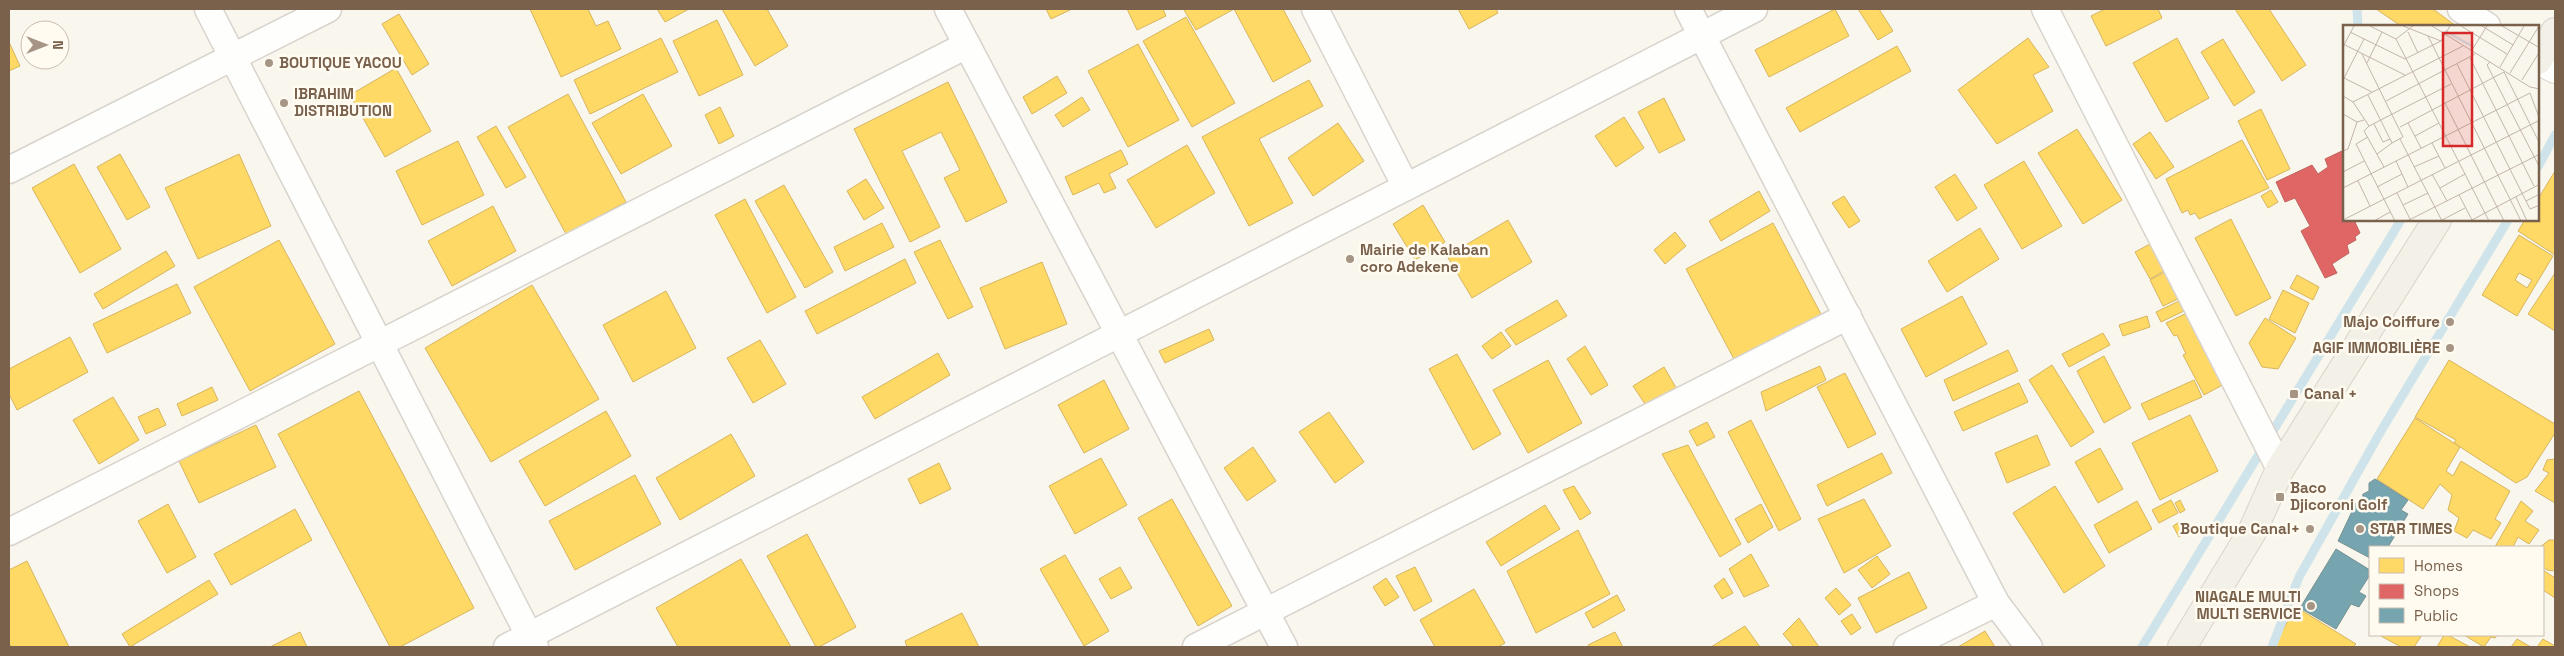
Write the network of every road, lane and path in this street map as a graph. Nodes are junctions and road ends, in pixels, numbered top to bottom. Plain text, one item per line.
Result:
1 (208, 9) edge
2 (328, 9) edge
3 (948, 9) edge
4 (1315, 9) edge
5 (1688, 9) edge
6 (1754, 9) edge
7 (2045, 9) edge
8 (2461, 9) edge
9 (2485, 25) edge
10 (2555, 32) edge
11 (1702, 35) junction
12 (967, 45) junction
13 (233, 57) junction
14 (2539, 58) edge
15 (2539, 61) edge
16 (2555, 69) edge
17 (9, 170) edge
18 (1406, 187) junction
19 (2436, 221) edge
20 (1848, 316) junction
21 (1119, 334) junction
22 (380, 344) junction
23 (2280, 469) junction
24 (9, 532) edge
25 (1996, 603) junction
26 (1266, 612) junction
27 (524, 644) edge
28 (1196, 647) edge
29 (1284, 647) edge
30 (1907, 647) edge
31 (2029, 647) edge
32 (2182, 647) edge

1 - 13 street
2 - 13 street
3 - 12 street
4 - 18 street
5 - 11 street
6 - 11 street
7 - 23 street
8 - 9 street
10 - 14 main road
11 - 18 street
11 - 20 street
12 - 21 street
12 - 22 street
13 - 17 street
13 - 22 street
15 - 16 street
18 - 21 street
19 - 23 main road
20 - 25 street
20 - 26 street
21 - 26 street
21 - 27 street
22 - 24 street
22 - 27 street
23 - 32 main road
25 - 30 street
25 - 31 street
26 - 28 street
26 - 29 street

